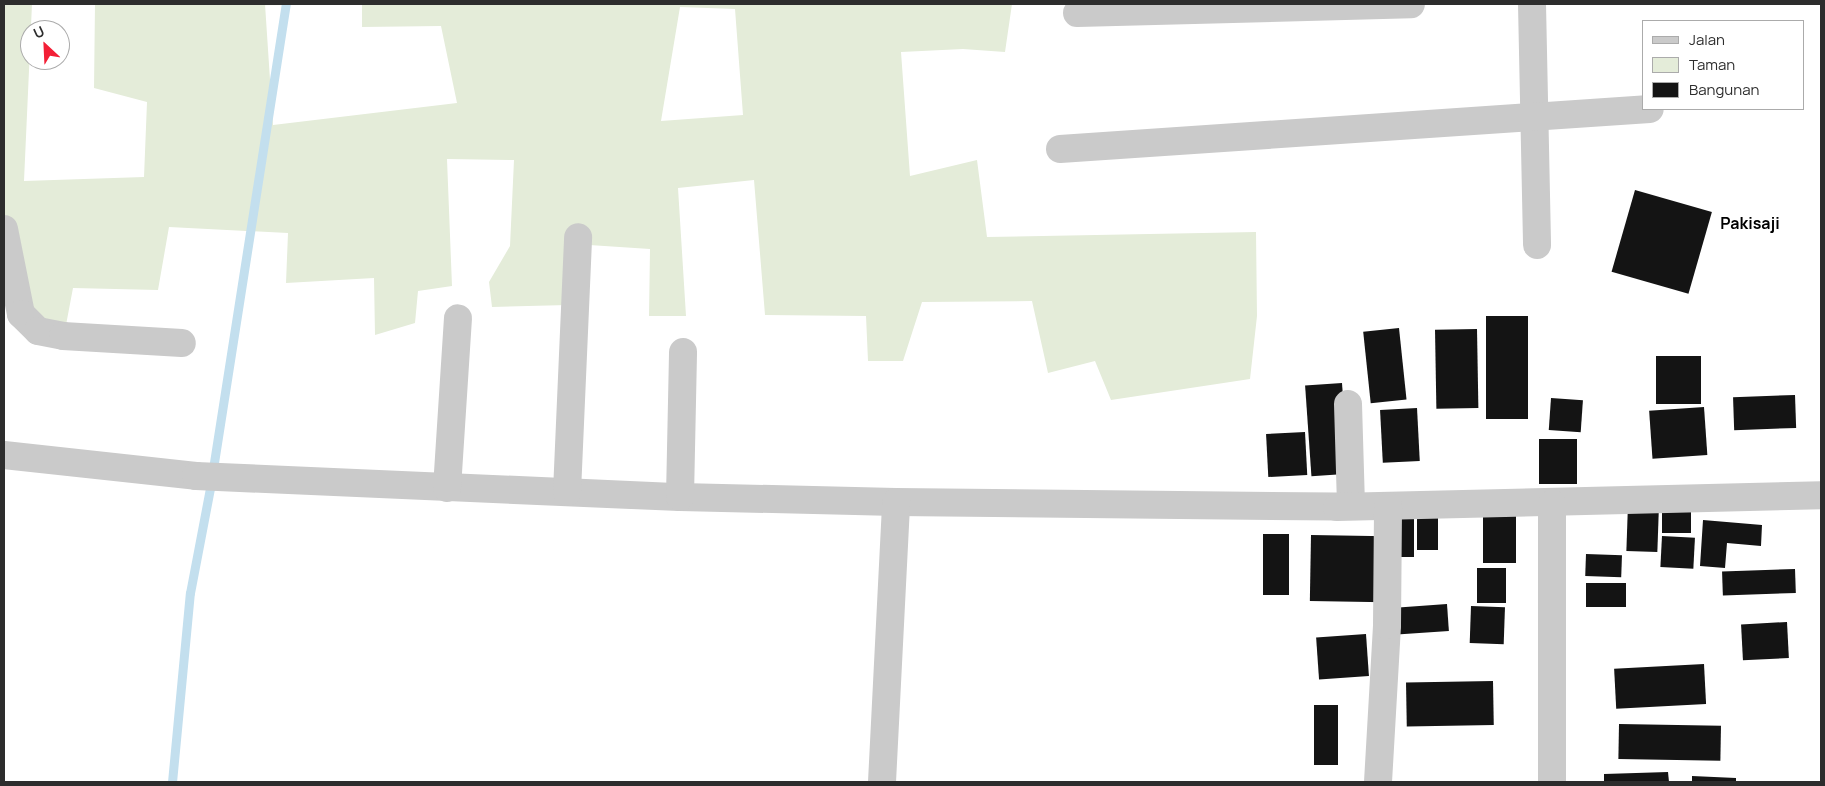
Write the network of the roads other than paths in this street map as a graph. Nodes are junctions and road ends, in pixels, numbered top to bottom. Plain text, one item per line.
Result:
1 (1411, 4) edge
2 (1532, 4) edge
3 (1077, 13) dead end
4 (1642, 110) edge
5 (1534, 117) junction
6 (1060, 149) dead end
7 (4, 229) edge
8 (578, 237) dead end
9 (1537, 245) dead end
10 (458, 318) dead end
11 (182, 343) dead end
12 (683, 352) dead end
13 (1348, 404) dead end
14 (4, 455) edge
15 (447, 488) junction
16 (567, 492) junction
17 (1821, 495) edge
18 (680, 497) junction
19 (896, 502) junction
20 (1552, 504) junction
21 (1351, 506) junction
22 (1388, 506) junction
23 (882, 782) edge
24 (1378, 782) edge
25 (1552, 782) edge

1 - 3 street
2 - 5 street
4 - 5 street
5 - 6 street
5 - 9 street
7 - 11 street
8 - 16 street
10 - 15 street
12 - 18 street
13 - 21 street
14 - 15 street
15 - 16 street
16 - 18 street
17 - 20 street
18 - 19 street
19 - 21 street
19 - 23 street
20 - 22 street
20 - 25 street
21 - 22 street
22 - 24 street

